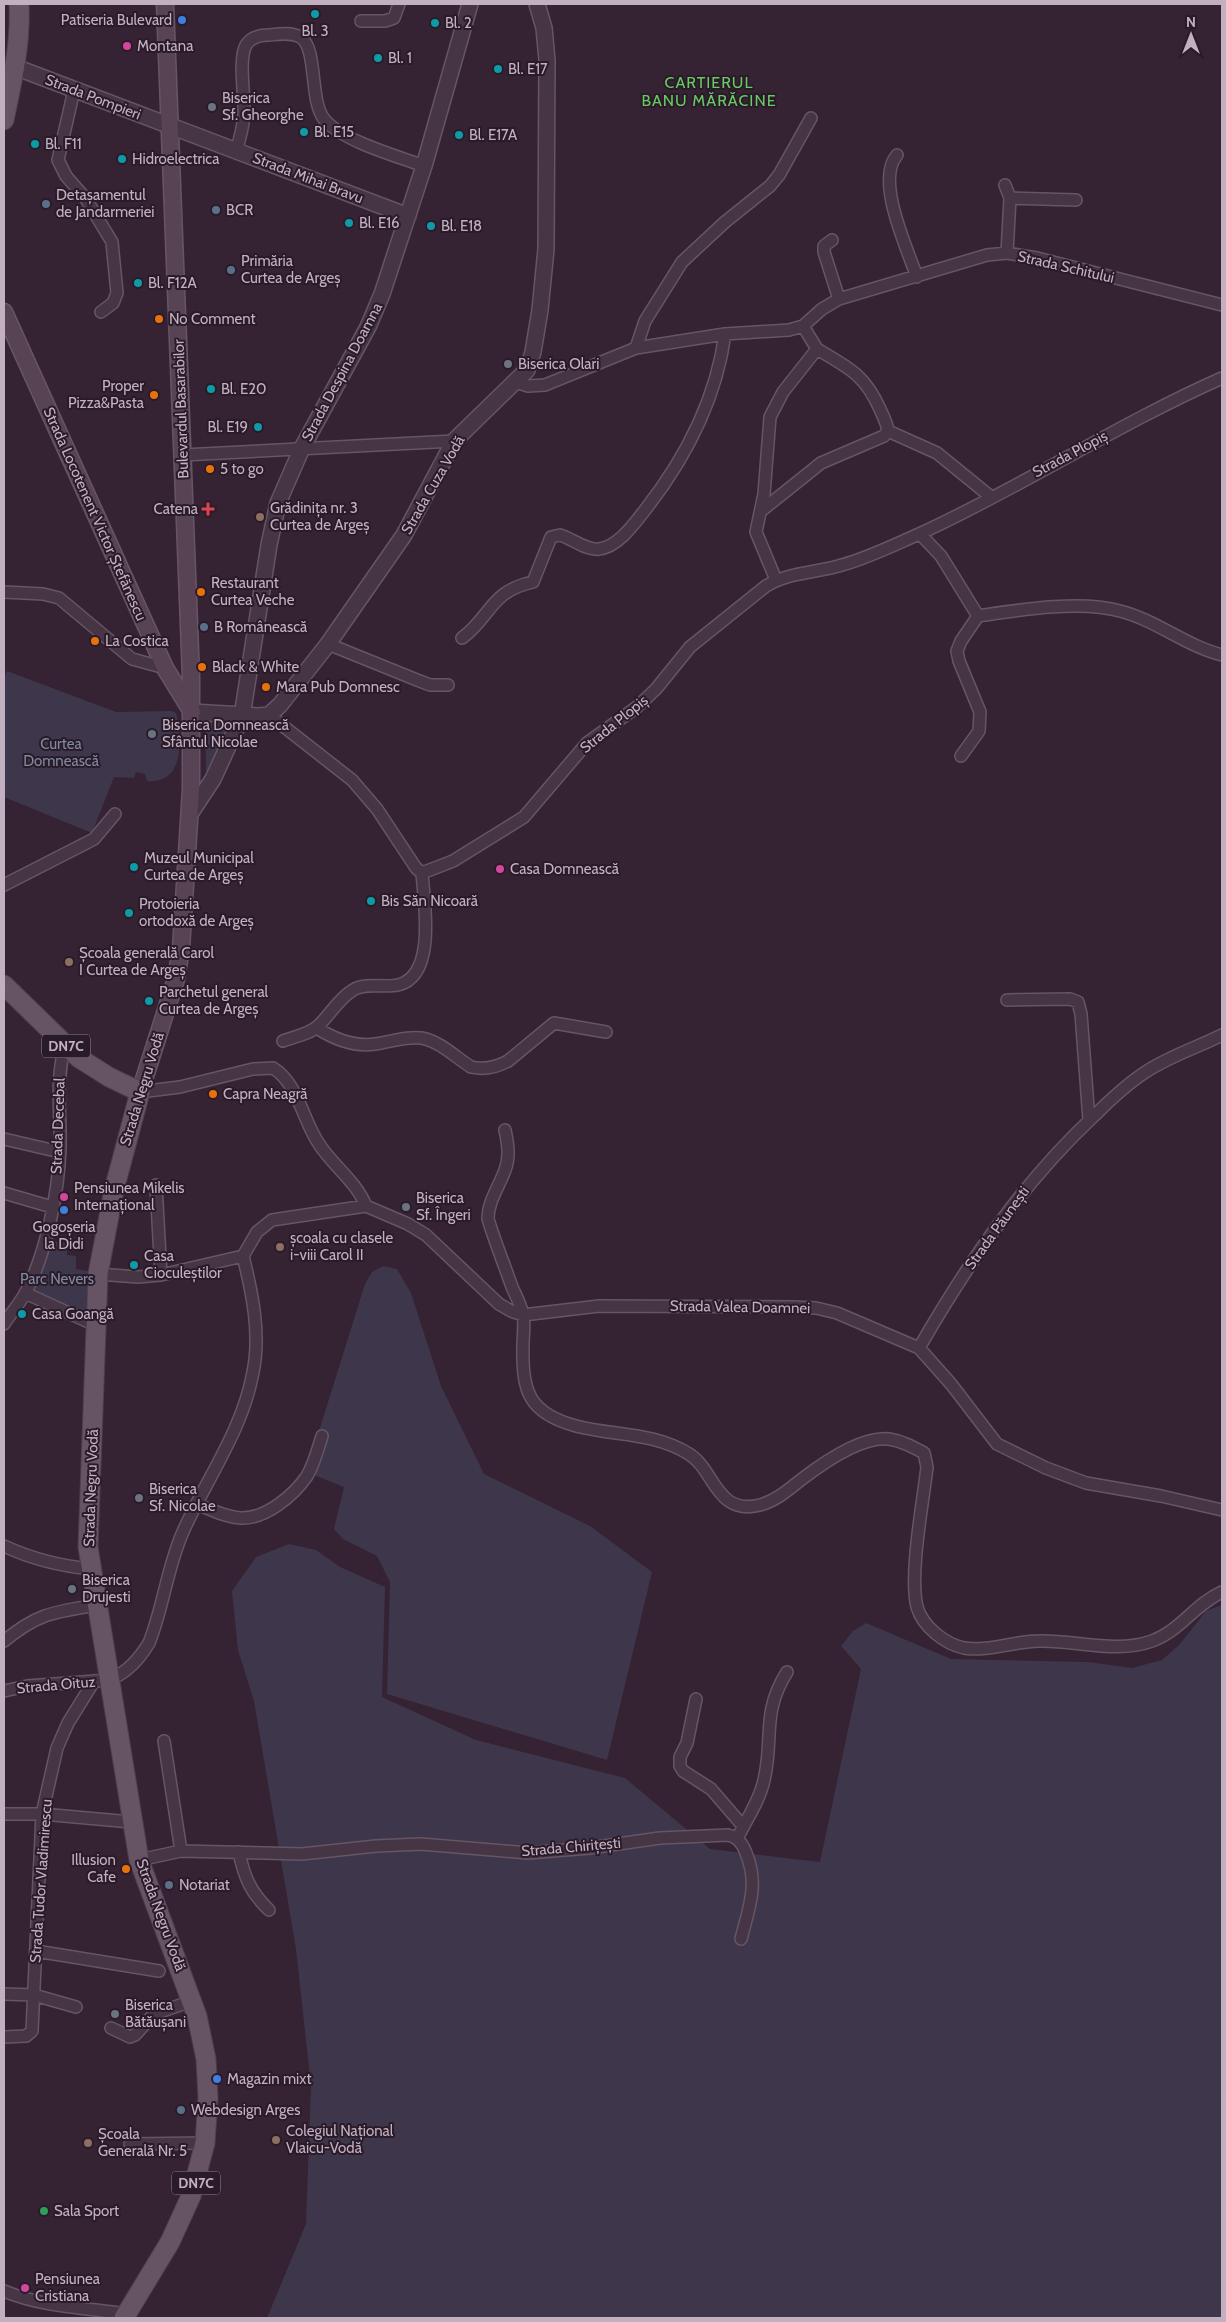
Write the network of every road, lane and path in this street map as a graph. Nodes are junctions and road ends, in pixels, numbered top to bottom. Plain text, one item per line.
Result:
1 (19, 4) edge
2 (165, 4) edge
3 (399, 4) edge
4 (470, 4) edge
5 (537, 4) edge
6 (361, 21) dead end
7 (15, 67) junction
8 (74, 90) junction
9 (811, 118) dead end
10 (4, 120) edge
11 (171, 127) junction
12 (236, 151) junction
13 (897, 155) dead end
14 (424, 166) junction
15 (1005, 185) dead end
16 (1010, 198) junction
17 (1076, 200) dead end
18 (408, 216) junction
19 (832, 240) dead end
20 (1007, 253) junction
21 (917, 277) junction
22 (839, 299) junction
23 (1222, 305) edge
24 (4, 312) edge
25 (101, 312) dead end
26 (802, 326) junction
27 (725, 334) junction
28 (636, 348) junction
29 (817, 349) junction
30 (1222, 378) edge
31 (516, 382) junction
32 (888, 431) junction
33 (454, 441) junction
34 (302, 448) junction
35 (183, 455) junction
36 (991, 497) junction
37 (760, 511) junction
38 (920, 534) junction
39 (776, 580) junction
40 (4, 592) edge
41 (978, 616) junction
42 (462, 638) dead end
43 (328, 644) junction
44 (1222, 655) edge
45 (165, 668) junction
46 (448, 685) dead end
47 (192, 712) junction
48 (269, 715) junction
49 (242, 716) junction
50 (961, 756) dead end
51 (115, 814) dead end
52 (190, 814) junction
53 (422, 873) junction
54 (4, 885) edge
55 (4, 985) edge
56 (1008, 1000) dead end
57 (317, 1028) junction
58 (606, 1032) dead end
59 (1222, 1035) edge
60 (283, 1041) dead end
61 (65, 1045) junction
62 (140, 1092) junction
63 (1089, 1120) junction
64 (505, 1130) dead end
65 (4, 1139) edge
66 (60, 1152) junction
67 (156, 1185) dead end
68 (4, 1192) edge
69 (366, 1206) junction
70 (52, 1207) junction
71 (243, 1256) junction
72 (98, 1274) junction
73 (161, 1275) junction
74 (25, 1293) junction
75 (523, 1315) junction
76 (4, 1324) edge
77 (94, 1325) junction
78 (919, 1348) junction
79 (322, 1436) dead end
80 (197, 1504) junction
81 (1222, 1510) edge
82 (4, 1546) edge
83 (90, 1569) junction
84 (1222, 1592) edge
85 (97, 1606) junction
86 (4, 1641) edge
87 (787, 1672) dead end
88 (102, 1680) junction
89 (4, 1690) edge
90 (696, 1699) dead end
91 (164, 1741) dead end
92 (4, 1814) edge
93 (42, 1814) junction
94 (131, 1822) junction
95 (743, 1826) junction
96 (737, 1839) junction
97 (181, 1851) junction
98 (239, 1852) junction
99 (139, 1860) junction
100 (269, 1910) dead end
101 (741, 1939) dead end
102 (36, 1951) junction
103 (159, 1971) dead end
104 (4, 1994) edge
105 (34, 1995) junction
106 (192, 2001) junction
107 (76, 2007) dead end
108 (111, 2028) dead end
109 (4, 2037) edge
110 (205, 2143) junction
111 (130, 2144) dead end
112 (4, 2291) edge
113 (126, 2316) edge

1 - 7 main road
2 - 11 main road, Bulevardul Basarabilor
3 - 6 street
4 - 14 street, Strada Despina Doamna
5 - 31 street, Strada Cuza Vodă
7 - 8 street, Strada Pompieri
7 - 10 main road
8 - 11 street, Strada Pompieri
8 - 25 street
9 - 28 street
11 - 12 street, Strada Mihai Bravu
11 - 35 main road, Bulevardul Basarabilor
12 - 14 street, Strada Mihai Bravu
12 - 18 street, Strada Mihai Bravu
13 - 21 street
14 - 18 street, Strada Despina Doamna
15 - 16 street
16 - 17 street
16 - 20 street
18 - 34 street, Strada Despina Doamna
19 - 22 street
20 - 21 street, Strada Schitului
20 - 23 street, Strada Schitului
21 - 22 street, Strada Schitului
22 - 26 street, Strada Schitului
24 - 45 main road, Strada Locotenent Victor Ștefănescu
26 - 27 street, Strada Schitului
26 - 29 street
27 - 28 street, Strada Schitului
27 - 42 street
28 - 31 street, Strada Schitului
29 - 32 street
29 - 37 street
30 - 36 street, Strada Plopiș
31 - 33 street, Strada Cuza Vodă
32 - 36 street
32 - 37 street
33 - 34 street
33 - 43 street, Strada Cuza Vodă
34 - 35 street
34 - 49 street, Strada Despina Doamna
35 - 47 main road, Bulevardul Basarabilor
36 - 38 street, Strada Plopiș
37 - 39 street
38 - 39 street, Strada Plopiș
38 - 41 street
39 - 53 street, Strada Plopiș
40 - 45 street
41 - 44 street
41 - 50 street
43 - 46 street
43 - 48 street, Strada Cuza Vodă
45 - 47 main road, Strada Locotenent Victor Ștefănescu
47 - 49 street
47 - 52 main road, Bulevardul Basarabilor
48 - 49 street
48 - 53 street
49 - 52 street, Strada Despina Doamna
51 - 54 street
52 - 62 main road, Strada Negru Vodă
53 - 57 street
55 - 61 main road, DN7C
56 - 63 street
57 - 58 street
57 - 60 street
59 - 63 street, Strada Păunești
61 - 62 main road, DN7C
61 - 66 street, Strada Decebal
62 - 69 street
62 - 72 main road, Strada Negru Vodă / DN7C
63 - 78 street, Strada Păunești
64 - 75 street
65 - 66 street
66 - 70 street, Strada Decebal
67 - 73 street
68 - 70 street
69 - 71 street
69 - 75 street
70 - 74 street, Strada Decebal
71 - 73 street
71 - 80 street
72 - 73 street
72 - 77 main road, Strada Negru Vodă / DN7C
74 - 76 street, Strada Decebal
74 - 77 street
75 - 78 street, Strada Valea Doamnei
75 - 84 street
77 - 83 main road, Strada Negru Vodă / DN7C
78 - 81 street, Strada Valea Doamnei
79 - 80 street
80 - 88 street
82 - 83 street
83 - 85 main road, Strada Negru Vodă / DN7C
85 - 86 street
85 - 88 main road, Strada Negru Vodă / DN7C
87 - 95 street
88 - 89 street, Strada Oituz
88 - 93 street, Strada Tudor Vladimirescu
88 - 94 main road, Strada Negru Vodă / DN7C
90 - 95 street
91 - 97 street
92 - 93 street
93 - 94 street
93 - 102 street, Strada Tudor Vladimirescu
94 - 99 main road, Strada Negru Vodă / DN7C
95 - 96 street
96 - 98 street, Strada Chirițești
96 - 101 street
97 - 98 street, Strada Chirițești
97 - 99 street, Strada Chirițești
98 - 100 street
99 - 106 main road, Strada Negru Vodă / DN7C
102 - 103 street
102 - 105 street, Strada Tudor Vladimirescu
104 - 105 street
105 - 107 street
105 - 109 street, Strada Tudor Vladimirescu
106 - 108 street
106 - 110 main road, Strada Negru Vodă / DN7C
110 - 111 street
110 - 113 main road, Strada Negru Vodă / DN7C
112 - 113 street

